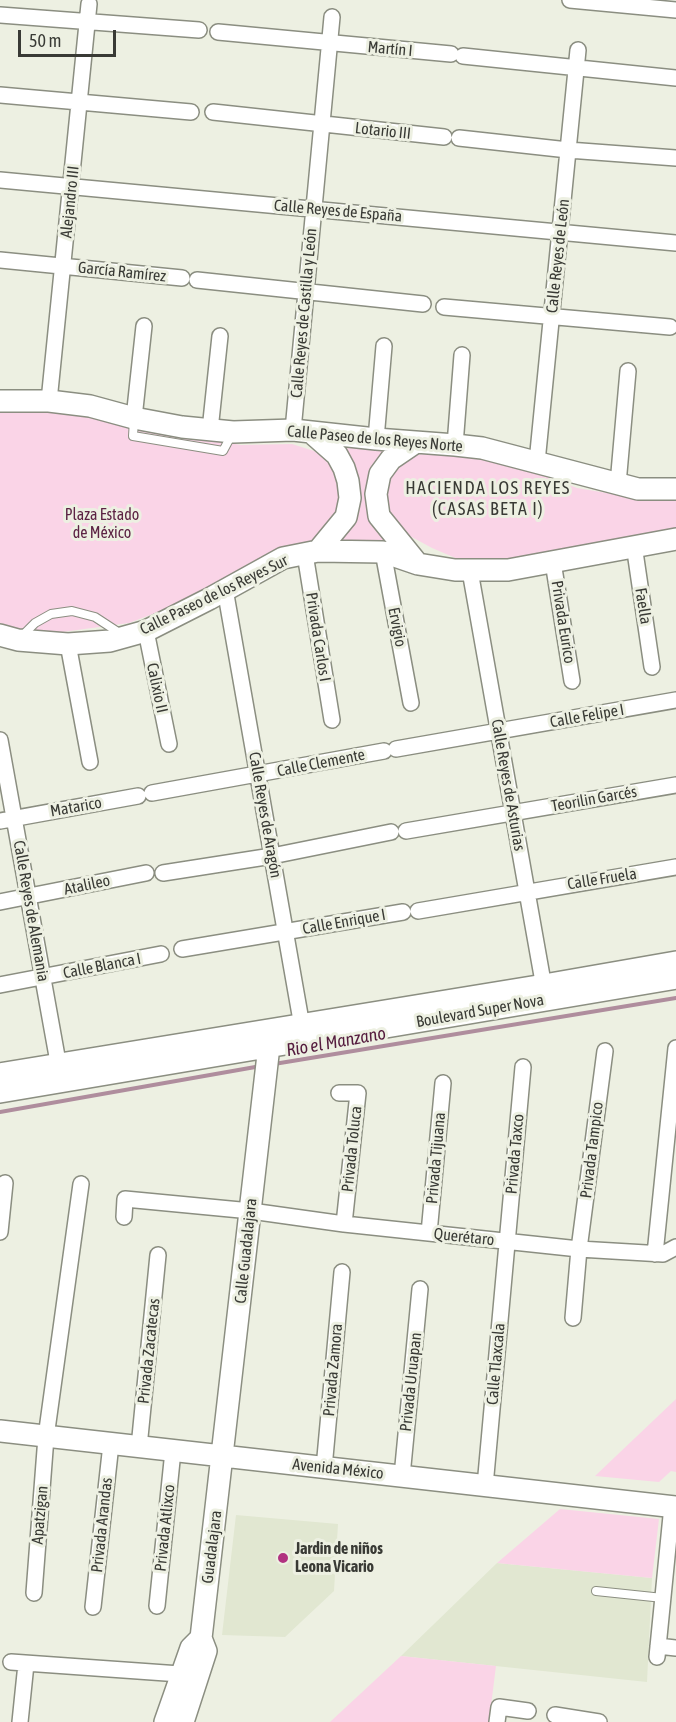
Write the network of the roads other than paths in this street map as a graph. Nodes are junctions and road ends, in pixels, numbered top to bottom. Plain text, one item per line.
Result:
1 (570, 0) edge
2 (90, 4) dead end
3 (676, 10) edge
4 (0, 15) edge
5 (332, 17) dead end
6 (88, 23) junction
7 (199, 30) dead end
8 (218, 32) dead end
9 (329, 43) junction
10 (578, 50) dead end
11 (577, 67) junction
12 (676, 78) edge
13 (0, 95) edge
14 (80, 102) junction
15 (191, 112) dead end
16 (213, 112) dead end
17 (322, 124) junction
18 (568, 150) junction
19 (676, 159) edge
20 (0, 180) edge
21 (71, 186) junction
22 (314, 209) junction
23 (560, 232) junction
24 (676, 243) edge
25 (0, 260) edge
26 (63, 266) junction
27 (182, 278) dead end
28 (197, 280) dead end
29 (306, 291) junction
30 (423, 304) dead end
31 (444, 307) dead end
32 (552, 316) junction
33 (144, 326) dead end
34 (670, 327) dead end
35 (220, 336) dead end
36 (384, 346) dead end
37 (462, 355) dead end
38 (628, 371) dead end
39 (0, 401) edge
40 (49, 401) junction
41 (134, 418) junction
42 (210, 430) junction
43 (233, 432) junction
44 (302, 432) junction
45 (376, 439) junction
46 (416, 442) junction
47 (455, 445) junction
48 (537, 462) junction
49 (618, 484) junction
50 (676, 489) edge
51 (676, 539) edge
52 (634, 545) junction
53 (383, 552) junction
54 (312, 553) junction
55 (553, 562) junction
56 (418, 564) junction
57 (470, 571) junction
58 (225, 589) junction
59 (136, 634) junction
60 (9, 637) edge
61 (68, 644) junction
62 (652, 667) dead end
63 (572, 681) dead end
64 (676, 700) edge
65 (411, 703) dead end
66 (332, 720) dead end
67 (498, 731) junction
68 (0, 740) edge
69 (170, 744) dead end
70 (390, 750) joint
71 (90, 762) dead end
72 (258, 775) junction
73 (676, 785) edge
74 (145, 795) joint
75 (513, 813) junction
76 (7, 820) edge
77 (272, 856) junction
78 (676, 867) edge
79 (146, 873) dead end
80 (163, 873) dead end
81 (527, 891) junction
82 (28, 898) junction
83 (0, 902) edge
84 (410, 911) joint
85 (286, 933) junction
86 (182, 949) dead end
87 (161, 954) dead end
88 (676, 962) edge
89 (43, 977) junction
90 (676, 978) edge
91 (0, 985) edge
92 (545, 992) junction
93 (303, 1032) junction
94 (676, 1048) edge
95 (268, 1050) junction
96 (604, 1051) dead end
97 (523, 1067) dead end
98 (60, 1073) junction
99 (0, 1074) edge
100 (443, 1083) dead end
101 (0, 1092) edge
102 (339, 1093) dead end
103 (5, 1183) dead end
104 (81, 1184) dead end
105 (669, 1185) edge
106 (251, 1210) junction
107 (124, 1217) dead end
108 (344, 1224) junction
109 (0, 1232) edge
110 (429, 1233) junction
111 (507, 1242) junction
112 (676, 1246) edge
113 (579, 1249) junction
114 (655, 1254) junction
115 (158, 1255) dead end
116 (342, 1272) dead end
117 (420, 1288) dead end
118 (573, 1318) dead end
119 (0, 1431) edge
120 (46, 1437) junction
121 (111, 1444) junction
122 (139, 1447) junction
123 (173, 1451) junction
124 (223, 1456) junction
125 (324, 1468) junction
126 (402, 1476) junction
127 (485, 1485) junction
128 (674, 1507) edge
129 (671, 1570) edge
130 (596, 1591) dead end
131 (34, 1593) dead end
132 (663, 1598) junction
133 (157, 1606) dead end
134 (93, 1607) dead end
135 (201, 1638) junction
136 (676, 1648) edge
137 (180, 1674) junction
138 (528, 1711) dead end
139 (555, 1715) dead end
140 (591, 1721) edge
141 (20, 1722) edge
142 (165, 1722) edge
143 (183, 1722) edge
144 (497, 1722) edge

1 - 3 street
2 - 6 street, Alejandro III
4 - 6 street
5 - 9 street, Calle Reyes de Castilla y León
6 - 7 street
6 - 14 street, Alejandro III
8 - 9 street, Martín I
9 - 11 street, Martín I
9 - 17 street, Calle Reyes de Castilla y León
10 - 11 street, Calle Reyes de León
11 - 12 street, Martín I
11 - 18 street, Calle Reyes de León
13 - 14 street
14 - 15 street
14 - 21 street, Alejandro III
16 - 17 street, Lotario III
17 - 18 street, Lotario III
17 - 22 street, Calle Reyes de Castilla y León
18 - 19 street, Lotario III
18 - 23 street, Calle Reyes de León
20 - 21 street, Calle Reyes de España
21 - 22 street, Calle Reyes de España
21 - 26 street, Alejandro III
22 - 23 street, Calle Reyes de España
22 - 29 street, Calle Reyes de Castilla y León
23 - 24 street, Calle Reyes de España
23 - 32 street, Calle Reyes de León
25 - 26 street, García Ramírez
26 - 27 street, García Ramírez
26 - 40 street, Alejandro III
28 - 29 street
29 - 30 street
29 - 44 street, Calle Reyes de Castilla y León
31 - 32 street
32 - 34 street
32 - 48 street, Calle Reyes de León
33 - 41 street
35 - 42 street
36 - 45 street
37 - 47 street
38 - 49 street
39 - 40 street, Calle Paseo de los Reyes Norte
40 - 41 street, Calle Paseo de los Reyes Norte
41 - 42 street, Calle Paseo de los Reyes Norte
41 - 43 lane
42 - 43 street, Calle Paseo de los Reyes Norte
43 - 44 street, Calle Paseo de los Reyes Norte
44 - 45 street, Calle Paseo de los Reyes Norte
44 - 54 street
45 - 46 street, Calle Paseo de los Reyes Norte
46 - 47 street, Calle Paseo de los Reyes Norte
46 - 56 street
47 - 48 street, Calle Paseo de los Reyes Norte
48 - 49 street, Calle Paseo de los Reyes Norte
49 - 50 street, Calle Paseo de los Reyes Norte
51 - 52 street, Calle Paseo de los Reyes Sur
52 - 55 street, Calle Paseo de los Reyes Sur
52 - 62 street, Faella
53 - 54 street, Calle Paseo de los Reyes Sur
53 - 56 street, Calle Paseo de los Reyes Sur
53 - 65 street, Ervigio
54 - 58 street, Calle Paseo de los Reyes Sur
54 - 66 street, Privada Carlos I
55 - 57 street, Calle Paseo de los Reyes Sur
55 - 63 street, Privada Eurico
56 - 57 street, Calle Paseo de los Reyes Sur
57 - 67 street, Calle Reyes de Asturias
58 - 59 street, Calle Paseo de los Reyes Sur
58 - 72 street, Calle Reyes de Aragón
59 - 60 lane
59 - 61 street, Calle Paseo de los Reyes Sur
59 - 69 street, Calixio II
60 - 61 street, Calle Paseo de los Reyes Sur
61 - 71 street
64 - 67 street, Calle Felipe I
67 - 70 street, Calle Felipe I
67 - 75 street, Calle Reyes de Asturias
68 - 76 street, Calle Reyes de Alemania
70 - 72 street, Calle Clemente
72 - 74 street, Calle Clemente
72 - 77 street, Calle Reyes de Aragón
73 - 75 street, Teorilin Garcés
74 - 76 street, Matarico
75 - 77 street, Teorilin Garcés
75 - 81 street, Calle Reyes de Asturias
76 - 82 street, Calle Reyes de Alemania
77 - 80 street, Teorilin Garcés
77 - 85 street, Calle Reyes de Aragón
78 - 81 street, Calle Fruela
79 - 82 street, Atalileo
81 - 84 street, Calle Fruela
81 - 92 street, Calle Reyes de Asturias
82 - 83 street, Atalileo
82 - 89 street, Calle Reyes de Alemania
84 - 85 street, Calle Enrique I
85 - 86 street, Calle Enrique I
85 - 93 street, Calle Reyes de Aragón
87 - 89 street, Calle Blanca I
88 - 92 street, Boulevard Super Nova
89 - 91 street, Calle Blanca I
89 - 98 street, Calle Reyes de Alemania
90 - 92 street, Boulevard Super Nova
92 - 93 street, Boulevard Super Nova
93 - 95 street, Boulevard Super Nova
93 - 98 street, Boulevard Super Nova
94 - 105 street
95 - 98 street, Boulevard Super Nova
95 - 106 street, Calle Guadalajara
96 - 113 street, Privada Tampico
97 - 111 street, Privada Taxco
98 - 99 street, Boulevard Super Nova
98 - 101 street, Boulevard Super Nova
100 - 110 street, Privada Tijuana
102 - 108 street, Privada Toluca
103 - 109 street
104 - 120 street, Apatzigan
105 - 114 street
106 - 107 street, Querétaro
106 - 108 street, Querétaro
106 - 124 street, Calle Guadalajara
108 - 110 street, Querétaro
110 - 111 street, Querétaro
111 - 113 street, Querétaro
111 - 127 street, Calle Tlaxcala
112 - 114 street, Querétaro
113 - 114 street, Querétaro
113 - 118 street, Privada Tampico
115 - 122 street, Privada Zacatecas
116 - 125 street, Privada Zamora
117 - 126 street, Privada Uruapan
119 - 120 street, Avenida México
120 - 121 street, Avenida México
120 - 131 street, Apatzigan
121 - 122 street, Avenida México
121 - 134 street, Privada Arandas
122 - 123 street, Avenida México
123 - 124 street, Avenida México
123 - 133 street, Privada Atlixco
124 - 125 street, Avenida México
124 - 135 street, Guadalajara
125 - 126 street, Avenida México
126 - 127 street, Avenida México
127 - 128 street, Avenida México
128 - 129 street
129 - 132 street
130 - 132 lane
132 - 136 street
135 - 137 street
135 - 143 street, Guadalajara
137 - 141 street
137 - 142 street
138 - 144 street
139 - 140 street

